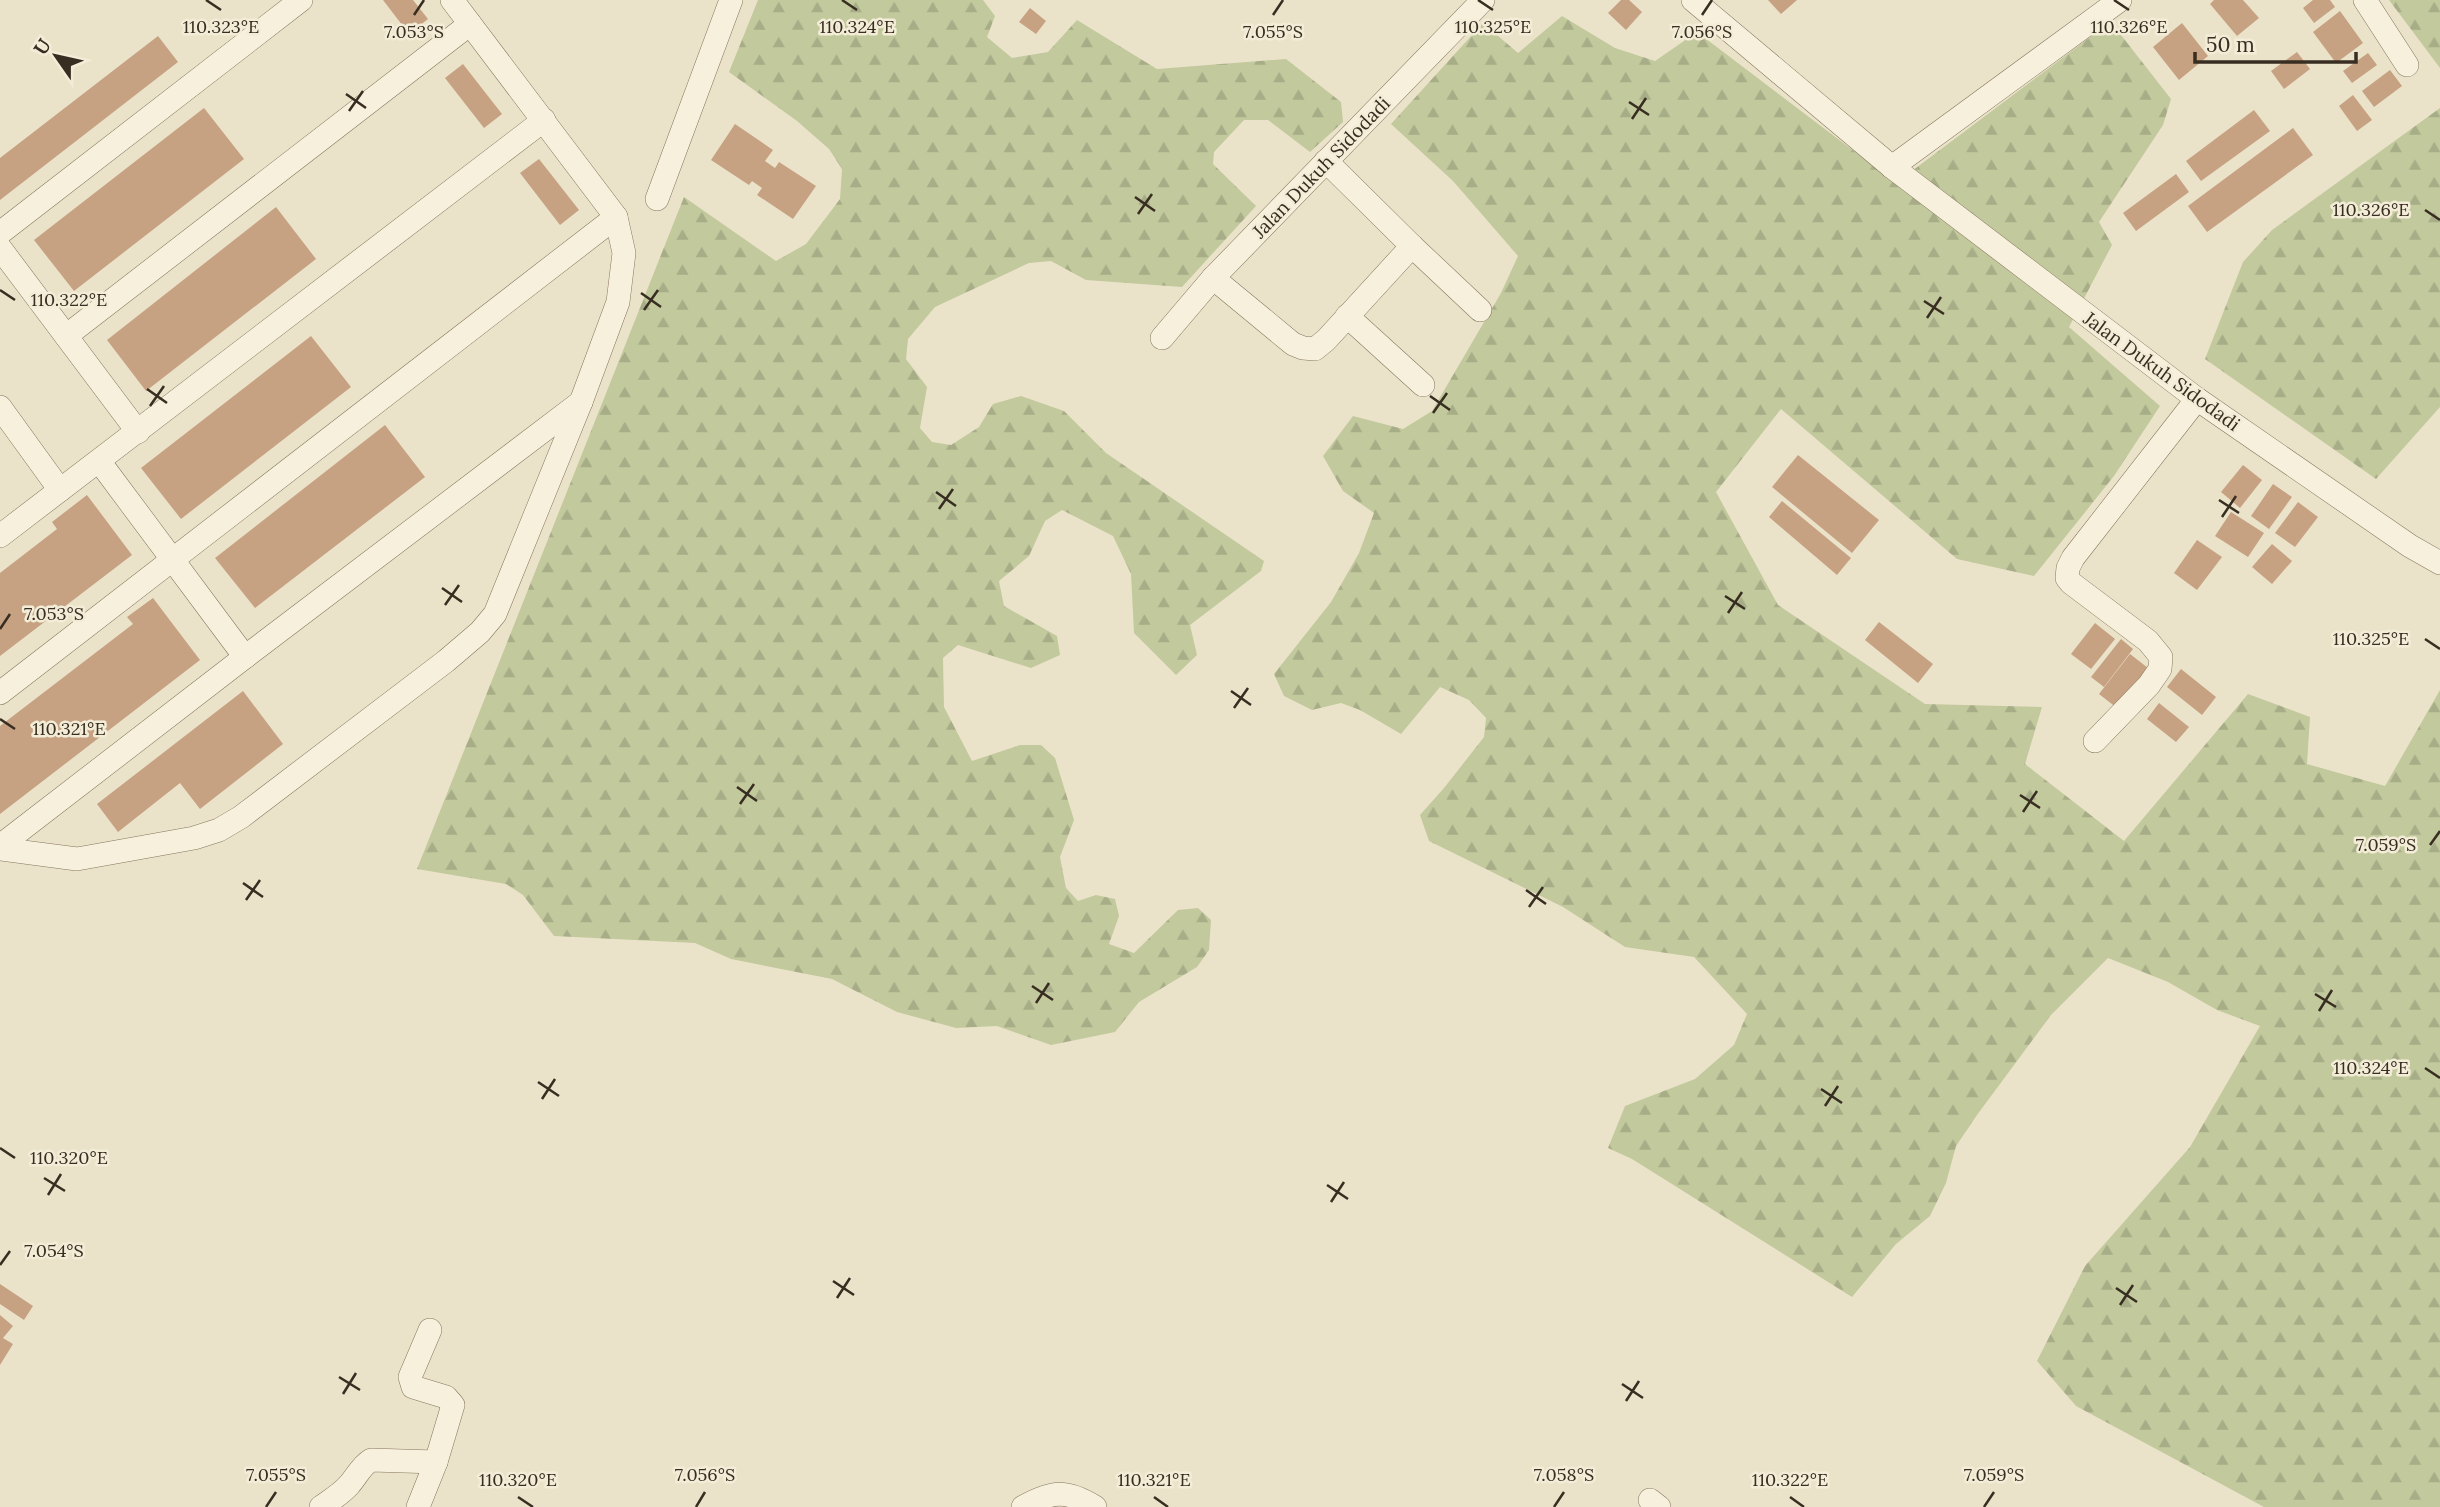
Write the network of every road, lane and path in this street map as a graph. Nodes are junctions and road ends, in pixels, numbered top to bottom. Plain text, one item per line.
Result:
1 (301, 0) edge
2 (452, 0) edge
3 (731, 0) edge
4 (1483, 0) edge
5 (2120, 0) edge
6 (2365, 0) edge
7 (1708, 5) edge
8 (470, 24) junction
9 (2407, 65) dead end
10 (544, 120) junction
11 (1326, 161) junction
12 (1892, 167) junction
13 (657, 199) dead end
14 (616, 217) junction
15 (0, 233) edge
16 (1412, 246) junction
17 (0, 248) edge
18 (1213, 278) junction
19 (1480, 310) dead end
20 (1347, 316) junction
21 (66, 335) junction
22 (1162, 338) dead end
23 (1423, 385) dead end
24 (2197, 399) junction
25 (582, 402) junction
26 (0, 407) edge
27 (138, 432) junction
28 (99, 461) junction
29 (61, 490) junction
30 (0, 536) edge
31 (173, 559) junction
32 (2440, 563) edge
33 (245, 657) junction
34 (0, 693) edge
35 (2095, 741) dead end
36 (0, 848) edge
37 (430, 1330) dead end
38 (436, 1462) junction
39 (321, 1507) edge
40 (418, 1507) edge
41 (1023, 1507) edge
42 (1095, 1507) edge

1 - 15 street
2 - 8 street
3 - 13 street
4 - 11 street, Jalan Dukuh Sidodadi
5 - 12 street
6 - 9 street
7 - 12 street, Jalan Dukuh Sidodadi
8 - 10 street
8 - 21 street
10 - 14 street
10 - 27 street
11 - 16 street
11 - 18 street, Jalan Dukuh Sidodadi
12 - 24 street, Jalan Dukuh Sidodadi
14 - 25 street
14 - 31 street
16 - 19 street
16 - 20 street
17 - 21 street
18 - 20 street
18 - 22 street, Jalan Dukuh Sidodadi
20 - 23 street
21 - 27 street
24 - 32 street, Jalan Dukuh Sidodadi
24 - 35 street
25 - 33 street
25 - 36 street
26 - 29 street
27 - 28 street
28 - 29 street
28 - 31 street
29 - 30 street
31 - 33 street
31 - 34 street
33 - 36 street
37 - 38 street
38 - 39 street
38 - 40 street
41 - 42 street

